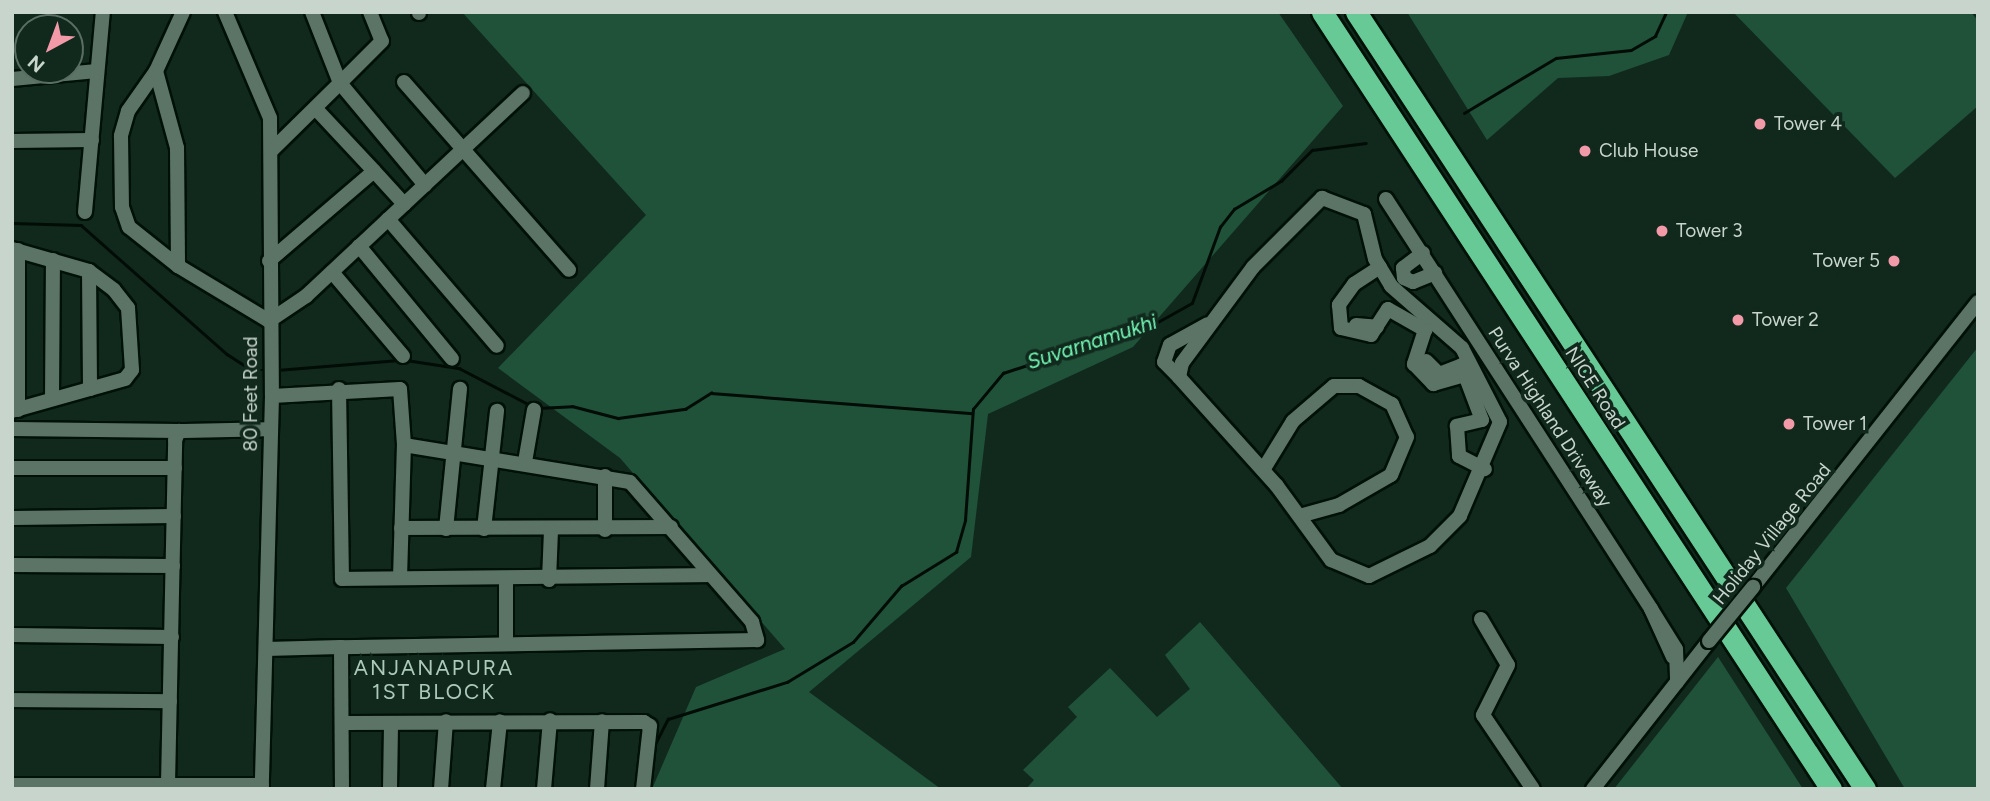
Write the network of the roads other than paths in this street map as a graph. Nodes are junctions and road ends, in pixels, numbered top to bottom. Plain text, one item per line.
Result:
1 (103, 12) edge
2 (183, 12) edge
3 (225, 12) edge
4 (312, 12) edge
5 (370, 12) edge
6 (1322, 12) edge
7 (1356, 12) edge
8 (97, 71) junction
9 (156, 71) junction
10 (12, 79) edge
11 (404, 82) dead end
12 (340, 83) junction
13 (523, 93) dead end
14 (317, 110) junction
15 (92, 140) junction
16 (12, 141) edge
17 (271, 151) junction
18 (460, 152) junction
19 (374, 171) junction
20 (425, 185) junction
21 (1386, 199) dead end
22 (404, 204) junction
23 (85, 212) dead end
24 (388, 219) junction
25 (359, 246) junction
26 (15, 249) edge
27 (1423, 253) junction
28 (54, 260) junction
29 (269, 261) junction
30 (178, 266) junction
31 (1380, 267) junction
32 (569, 270) dead end
33 (89, 271) junction
34 (332, 272) junction
35 (1435, 273) junction
36 (1404, 278) junction
37 (1391, 286) junction
38 (1978, 302) edge
39 (269, 321) junction
40 (1214, 321) junction
41 (1356, 325) dead end
42 (1377, 327) junction
43 (497, 346) dead end
44 (402, 356) dead end
45 (452, 359) dead end
46 (1426, 361) dead end
47 (1465, 375) junction
48 (1179, 377) junction
49 (460, 388) dead end
50 (90, 389) junction
51 (339, 389) junction
52 (272, 396) junction
53 (52, 399) junction
54 (534, 410) dead end
55 (15, 411) edge
56 (497, 411) dead end
57 (12, 429) edge
58 (271, 429) junction
59 (178, 431) junction
60 (404, 445) junction
61 (451, 450) junction
62 (487, 457) junction
63 (525, 462) junction
64 (12, 468) edge
65 (175, 468) junction
66 (1485, 469) junction
67 (1263, 470) junction
68 (605, 476) junction
69 (174, 516) junction
70 (1299, 516) junction
71 (12, 518) edge
72 (671, 527) junction
73 (401, 528) junction
74 (446, 529) junction
75 (484, 529) junction
76 (551, 530) junction
77 (605, 530) junction
78 (12, 565) edge
79 (173, 566) junction
80 (710, 575) junction
81 (400, 578) junction
82 (506, 580) junction
83 (549, 580) junction
84 (1481, 618) dead end
85 (12, 635) edge
86 (172, 637) junction
87 (506, 644) junction
88 (341, 647) junction
89 (266, 649) junction
90 (1677, 682) junction
91 (12, 700) edge
92 (170, 701) junction
93 (550, 720) junction
94 (446, 721) junction
95 (602, 721) junction
96 (500, 722) junction
97 (343, 723) junction
98 (391, 723) junction
99 (168, 784) junction
100 (12, 785) edge
101 (262, 787) edge
102 (342, 789) edge
103 (390, 789) edge
104 (441, 789) edge
105 (494, 789) edge
106 (544, 789) edge
107 (597, 789) edge
108 (643, 789) edge
109 (1533, 789) edge
110 (1593, 789) edge
111 (1831, 789) edge
112 (1865, 789) edge

1 - 8 street
2 - 9 street
3 - 17 street, 80 Feet Road
4 - 12 street
5 - 12 street
6 - 111 highway, NICE Road
7 - 112 highway, NICE Road
8 - 10 street
8 - 15 street
9 - 30 street
9 - 30 street
11 - 18 street
12 - 14 street
12 - 20 street
13 - 18 street
14 - 17 street
14 - 19 street
15 - 16 street
15 - 23 street
17 - 29 street, 80 Feet Road
18 - 20 street
18 - 32 street
19 - 22 street
19 - 29 street
20 - 22 street
21 - 27 street, Purva Highland Driveway
22 - 24 street
24 - 25 street
24 - 43 street
25 - 34 street
25 - 45 street
26 - 28 street
26 - 55 street
27 - 35 street, Purva Highland Driveway
27 - 36 street
28 - 33 street
28 - 53 street
29 - 39 street, 80 Feet Road
30 - 39 street
31 - 37 street, Purva Highland Driveway
31 - 40 street, Purva Highland Driveway
31 - 42 street
33 - 50 street
33 - 50 street
34 - 39 street
34 - 44 street
35 - 36 street
35 - 90 street, Purva Highland Driveway
36 - 37 street
37 - 66 street, Purva Highland Driveway
38 - 90 street, Holiday Village Road, bridge
39 - 52 street, 80 Feet Road
40 - 48 street, Purva Highland Driveway
40 - 48 street
41 - 42 street
42 - 47 street
46 - 47 street
47 - 66 street
48 - 67 street, Purva Highland Driveway
49 - 61 street
50 - 53 street
51 - 52 street
51 - 60 street
51 - 81 street
52 - 58 street, 80 Feet Road
53 - 55 street
54 - 63 street
56 - 62 street
57 - 59 street
58 - 59 street
58 - 89 street, 80 Feet Road
59 - 65 street
60 - 61 street
60 - 73 street
61 - 62 street
61 - 74 street
62 - 63 street
62 - 75 street
63 - 68 street
64 - 65 street
65 - 69 street
66 - 70 street, Purva Highland Driveway
67 - 70 street, Purva Highland Driveway
67 - 70 street
68 - 72 street
68 - 77 street
69 - 71 street
69 - 79 street
72 - 77 street
72 - 80 street
73 - 74 street
73 - 81 street
74 - 75 street
75 - 76 street
76 - 77 street
76 - 83 street
78 - 79 street
79 - 86 street
80 - 83 street
80 - 87 street
81 - 82 street
82 - 83 street
82 - 87 street
84 - 109 street
85 - 86 street
86 - 92 street
87 - 88 street
88 - 89 street
88 - 97 street
89 - 101 street, 80 Feet Road
90 - 110 street, Holiday Village Road
91 - 92 street
92 - 99 street
93 - 95 street
93 - 96 street
93 - 106 street
94 - 96 street
94 - 98 street
94 - 104 street
95 - 107 street
95 - 108 street
96 - 105 street
97 - 98 street
97 - 102 street
98 - 103 street
99 - 100 street, 80 Feet Road
99 - 101 street, 80 Feet Road

